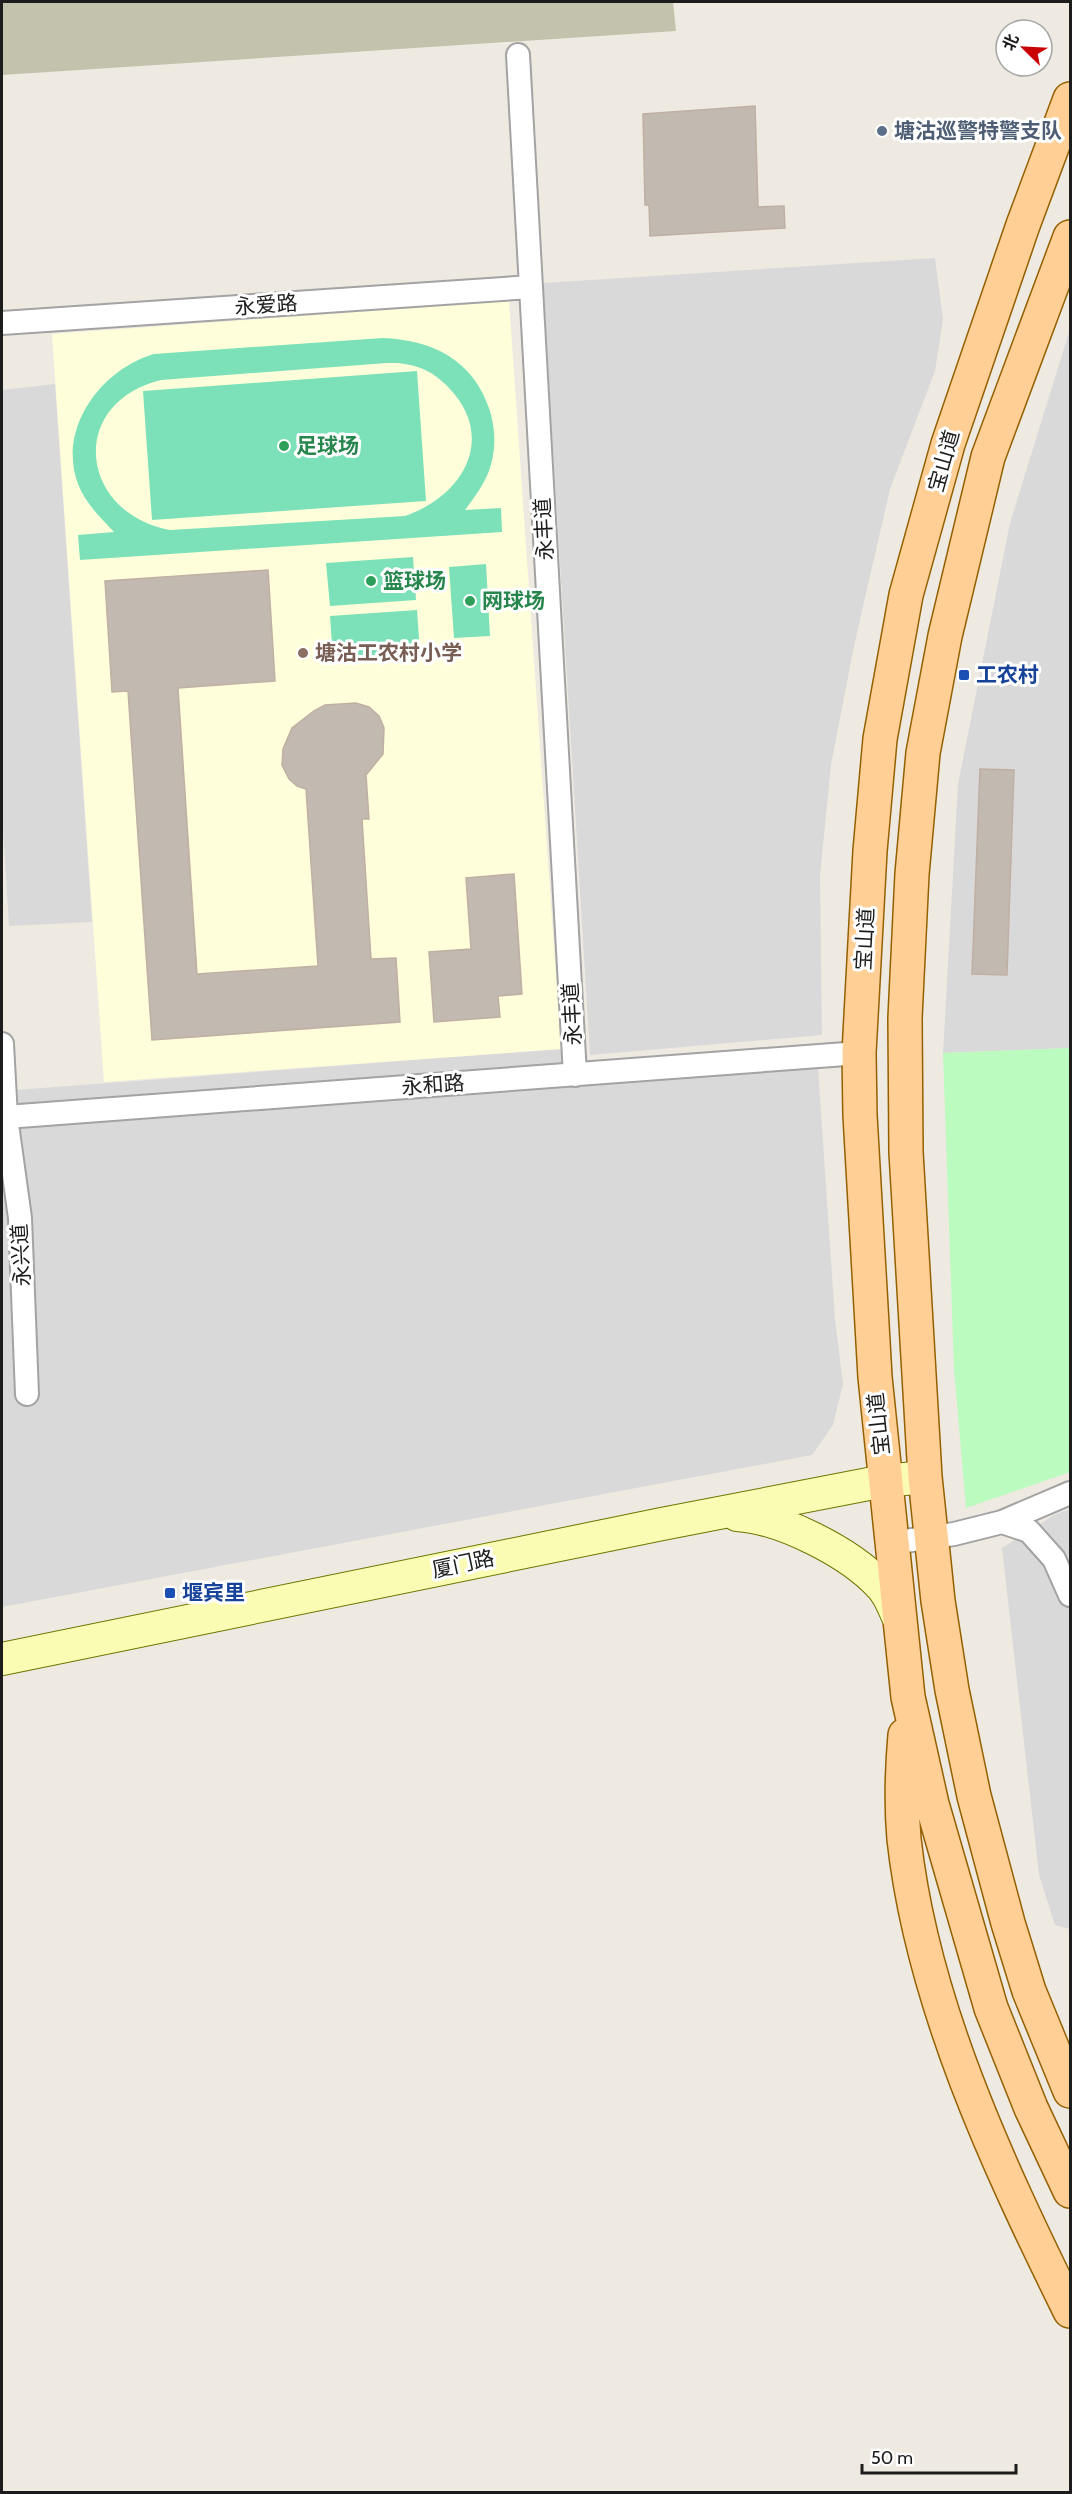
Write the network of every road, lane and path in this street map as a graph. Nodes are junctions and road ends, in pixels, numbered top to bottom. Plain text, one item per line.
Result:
1 (518, 55) dead end
2 (1071, 99) edge
3 (1071, 237) edge
4 (531, 287) junction
5 (2, 323) edge
6 (2, 1044) edge
7 (859, 1053) junction
8 (575, 1075) junction
9 (6, 1117) junction
10 (27, 1394) dead end
11 (925, 1467) junction
12 (884, 1471) junction
13 (1071, 1493) edge
14 (718, 1513) junction
15 (1002, 1522) junction
16 (931, 1538) junction
17 (891, 1543) junction
18 (1071, 1595) edge
19 (898, 1617) junction
20 (2, 1639) edge
21 (2, 1659) edge
22 (909, 1697) junction
23 (1071, 2091) edge
24 (1071, 2191) edge
25 (1071, 2311) edge

1 - 4 street, 永丰道
2 - 7 main road, 宝山道
3 - 11 main road, 宝山道
4 - 5 street, 永爱路
4 - 8 street, 永丰道
6 - 9 street, 永兴道
7 - 8 street, 永和路
7 - 12 main road, 宝山道
8 - 9 street, 永和路
9 - 10 street, 永兴道
11 - 12 street, 厦门路
11 - 16 main road, 宝山道
12 - 14 street, 厦门路
12 - 17 main road, 宝山道
12 - 20 street, 厦门路
13 - 15 street
14 - 19 street
14 - 21 street, 厦门路
15 - 16 street
15 - 18 street
16 - 17 street
16 - 23 main road, 宝山道
17 - 19 main road, 宝山道
19 - 22 main road, 宝山道
22 - 24 main road, 宝山道
22 - 25 main road

